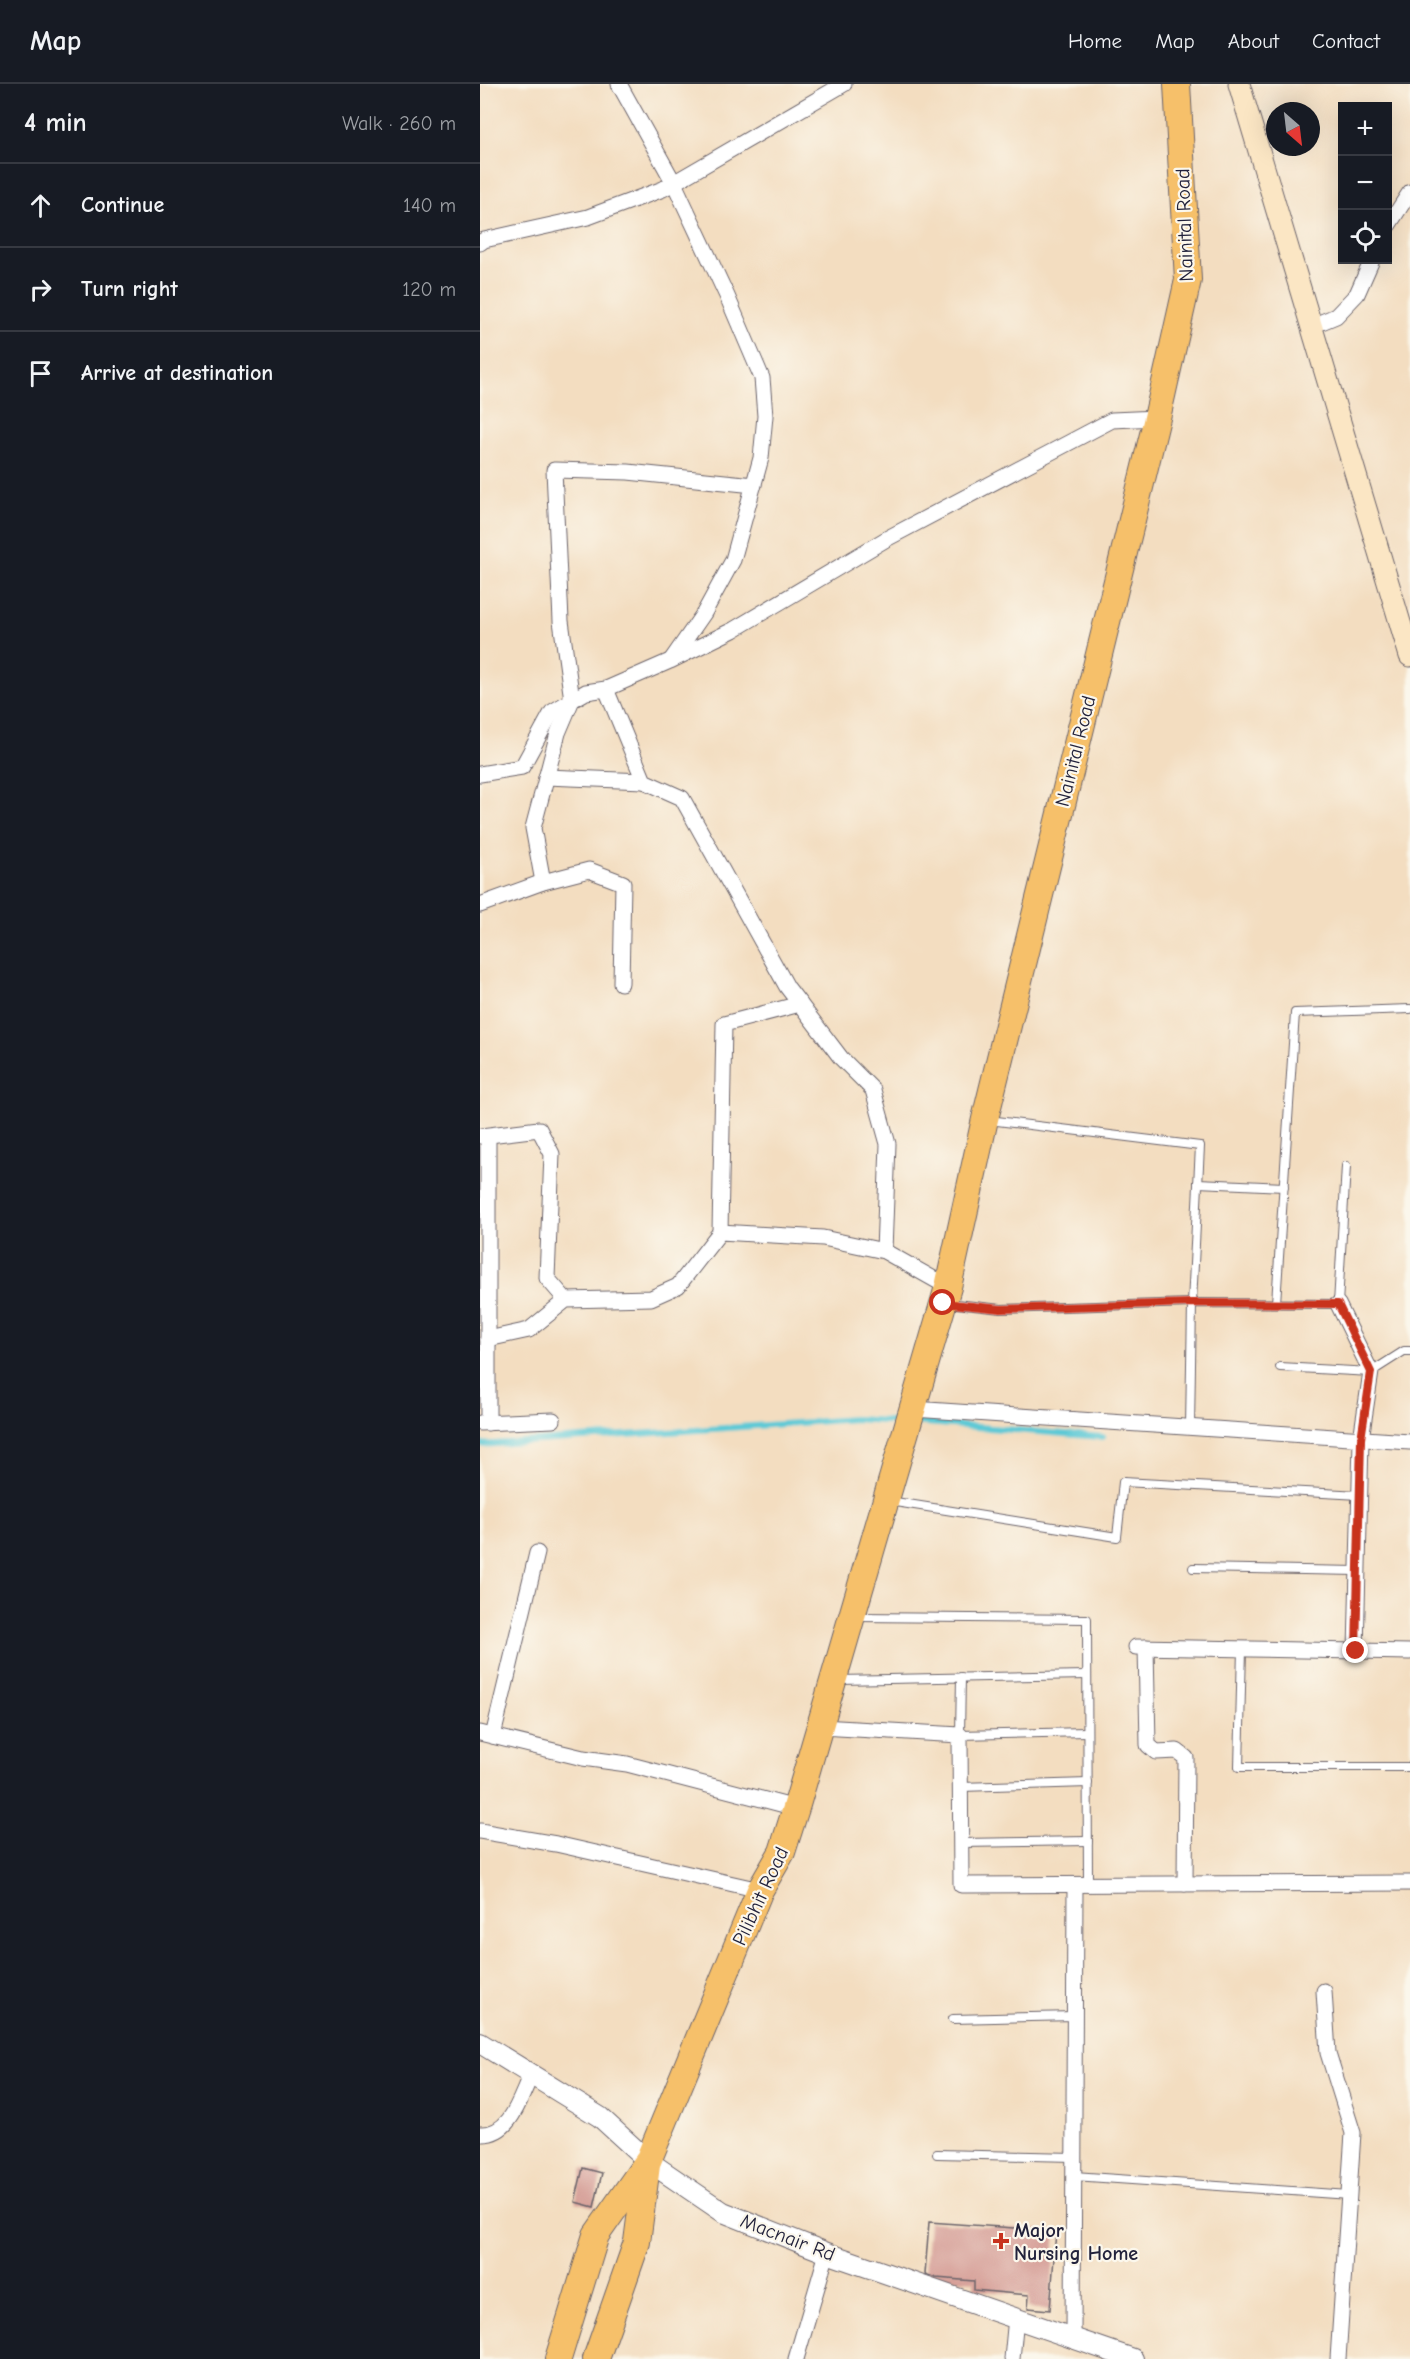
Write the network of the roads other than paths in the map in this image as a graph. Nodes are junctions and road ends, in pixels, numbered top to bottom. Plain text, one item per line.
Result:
1 (620, 84) edge
2 (844, 84) edge
3 (1178, 84) edge
4 (1239, 84) edge
5 (674, 183) junction
6 (1410, 192) edge
7 (1392, 219) edge
8 (480, 243) edge
9 (1370, 264) edge
10 (1312, 326) junction
11 (1157, 418) junction
12 (754, 485) junction
13 (1410, 656) edge
14 (670, 662) junction
15 (606, 689) junction
16 (572, 700) junction
17 (480, 774) edge
18 (546, 777) junction
19 (644, 781) junction
20 (543, 882) junction
21 (480, 905) edge
22 (621, 983) dead end
23 (800, 1004) junction
24 (1410, 1009) edge
25 (985, 1119) junction
26 (484, 1136) edge
27 (1346, 1166) dead end
28 (1198, 1183) junction
29 (1284, 1187) junction
30 (720, 1232) junction
31 (884, 1251) junction
32 (946, 1295) junction
33 (566, 1300) junction
34 (1192, 1303) junction
35 (1276, 1304) junction
36 (1338, 1304) junction
37 (488, 1339) junction
38 (1410, 1351) edge
39 (1280, 1367) dead end
40 (1371, 1372) junction
41 (910, 1417) junction
42 (553, 1420) dead end
43 (484, 1423) edge
44 (1190, 1428) junction
45 (1361, 1439) junction
46 (1410, 1442) edge
47 (1360, 1495) junction
48 (886, 1500) junction
49 (537, 1553) dead end
50 (1192, 1568) dead end
51 (1358, 1571) junction
52 (853, 1617) junction
53 (1242, 1649) junction
54 (1356, 1651) junction
55 (1410, 1652) edge
56 (1088, 1675) junction
57 (961, 1677) junction
58 (835, 1680) junction
59 (821, 1727) junction
60 (1088, 1732) junction
61 (487, 1735) edge
62 (960, 1735) junction
63 (1410, 1767) edge
64 (1088, 1783) junction
65 (961, 1786) junction
66 (796, 1808) junction
67 (480, 1831) edge
68 (1088, 1841) junction
69 (961, 1843) junction
70 (1410, 1883) edge
71 (1185, 1884) junction
72 (1082, 1885) junction
73 (760, 1890) junction
74 (1324, 1991) dead end
75 (1075, 2016) junction
76 (953, 2019) dead end
77 (480, 2043) edge
78 (531, 2075) junction
79 (480, 2134) edge
80 (937, 2154) dead end
81 (1074, 2157) junction
82 (648, 2161) junction
83 (1074, 2176) junction
84 (1349, 2195) junction
85 (827, 2253) junction
86 (1016, 2317) junction
87 (1073, 2338) junction
88 (558, 2359) edge
89 (596, 2359) edge
90 (796, 2359) edge
91 (1012, 2359) edge
92 (1133, 2359) edge
93 (1338, 2359) edge

1 - 5 street
2 - 5 street
3 - 11 highway, Nainital Road
4 - 10 main road
5 - 8 street
5 - 12 street
6 - 7 street
9 - 10 street
10 - 13 main road
11 - 14 street
11 - 25 highway, Nainital Road
12 - 14 street
12 - 16 street
14 - 15 street
15 - 16 street
15 - 19 street
16 - 17 street
16 - 18 street
18 - 19 street
18 - 20 street
19 - 23 street
20 - 21 street
20 - 22 street
23 - 30 street
23 - 31 street
24 - 29 lane
25 - 28 lane
25 - 32 highway, Nainital Road
26 - 33 street
26 - 37 street
27 - 36 lane
28 - 29 lane
28 - 34 lane
29 - 35 lane
30 - 31 street
30 - 33 street
31 - 32 street
32 - 34 lane
32 - 41 highway, Nainital Road
33 - 37 street
34 - 35 lane
34 - 44 lane
35 - 36 lane
36 - 40 street
37 - 43 street
38 - 40 lane
39 - 40 lane
40 - 45 street
41 - 44 street
41 - 48 highway, Pilibhit Road
42 - 43 street
44 - 45 street
45 - 46 street
45 - 47 street
47 - 48 lane
47 - 51 street
48 - 52 highway, Pilibhit Road
49 - 61 street
50 - 51 lane
51 - 54 street
52 - 56 lane
52 - 58 highway, Pilibhit Road
53 - 54 street
53 - 63 lane
53 - 71 street
54 - 55 street
56 - 57 lane
56 - 60 lane
57 - 58 lane
57 - 62 lane
58 - 59 highway, Pilibhit Road
59 - 62 street
59 - 66 highway, Pilibhit Road
60 - 62 lane
60 - 64 lane
61 - 66 street
62 - 65 street
64 - 65 lane
64 - 68 lane
65 - 69 street
66 - 73 highway, Pilibhit Road
67 - 73 street
68 - 69 lane
68 - 72 lane
69 - 72 street
70 - 71 street
71 - 72 street
72 - 75 street
73 - 82 highway, Pilibhit Road
74 - 84 street
75 - 76 lane
75 - 81 street
77 - 78 street, Macnair Rd
78 - 79 street
78 - 82 street, Macnair Rd
80 - 81 lane
81 - 83 street
82 - 85 street, Macnair Rd
82 - 88 highway, Pilibhit Road
82 - 89 highway
83 - 84 lane
83 - 87 street
84 - 93 street
85 - 86 street, Macnair Rd
85 - 90 street
86 - 87 street, Macnair Rd
86 - 91 street
87 - 92 street, Macnair Rd

